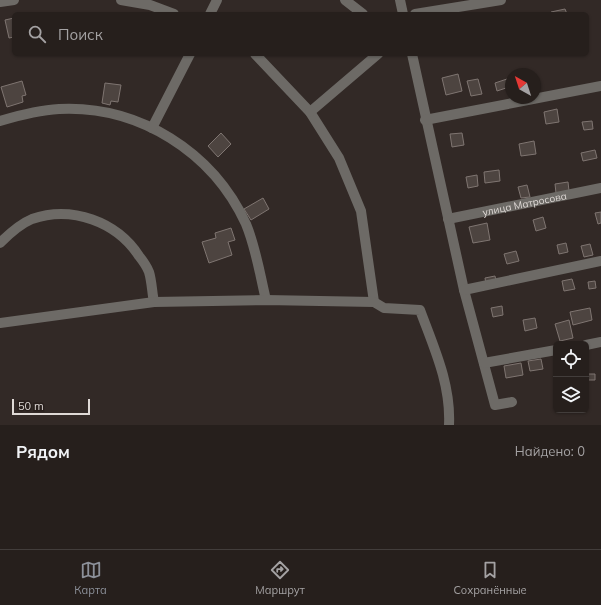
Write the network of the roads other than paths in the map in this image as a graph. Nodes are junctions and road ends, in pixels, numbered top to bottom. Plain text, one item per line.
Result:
1 (14, 0) edge
2 (122, 0) edge
3 (217, 0) edge
4 (345, 0) edge
5 (400, 0) edge
6 (494, 1) edge
7 (0, 2) edge
8 (169, 12) edge
9 (211, 12) edge
10 (360, 12) edge
11 (403, 12) edge
12 (427, 12) edge
13 (189, 56) edge
14 (257, 56) edge
15 (376, 56) edge
16 (412, 56) edge
17 (601, 86) edge
18 (310, 112) junction
19 (426, 120) junction
20 (0, 121) edge
21 (152, 128) junction
22 (601, 188) edge
23 (448, 219) junction
24 (0, 242) edge
25 (601, 261) edge
26 (464, 290) junction
27 (266, 300) junction
28 (154, 302) junction
29 (374, 302) junction
30 (0, 323) edge
31 (601, 342) edge
32 (589, 344) edge
33 (553, 351) edge
34 (484, 364) junction
35 (512, 402) dead end
36 (449, 425) edge

1 - 7 street
2 - 8 street
3 - 9 street
4 - 10 street
5 - 11 street
6 - 12 street
13 - 21 street
14 - 18 street
15 - 18 street
16 - 19 street
17 - 19 street
18 - 29 street
19 - 23 street
20 - 21 street
21 - 27 street
22 - 23 street, улица Матросова
23 - 26 street
24 - 28 street
25 - 26 street
26 - 34 street
27 - 28 street
27 - 29 street
28 - 30 street
29 - 36 street
31 - 32 street
33 - 34 street
34 - 35 street

